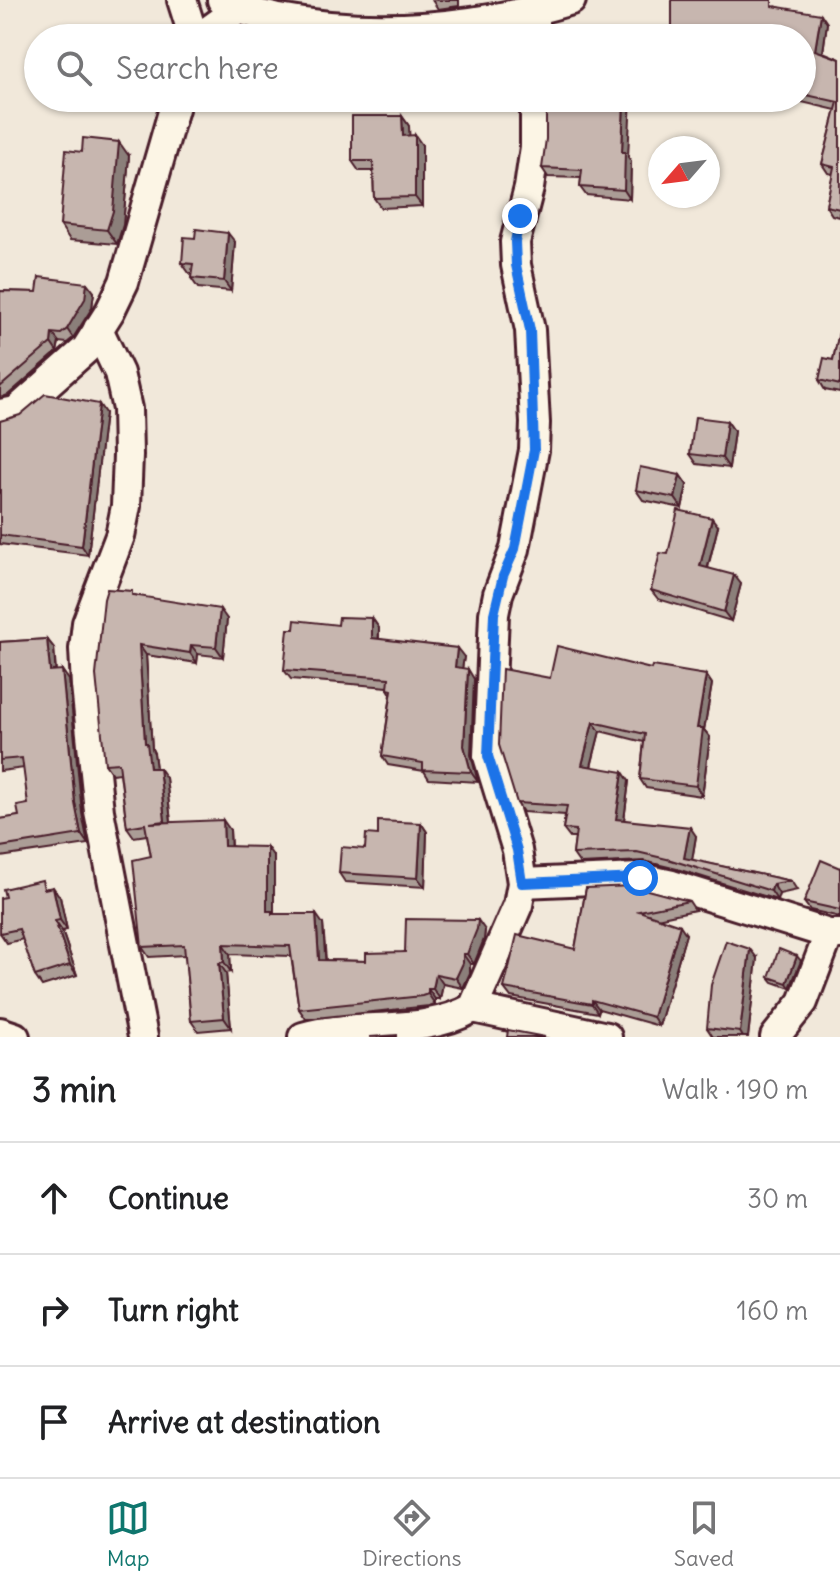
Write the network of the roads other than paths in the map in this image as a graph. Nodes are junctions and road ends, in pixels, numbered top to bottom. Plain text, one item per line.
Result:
1 (182, 0) edge
2 (571, 0) edge
3 (229, 5) edge
4 (191, 24) edge
5 (210, 24) edge
6 (318, 24) edge
7 (534, 24) edge
8 (173, 112) edge
9 (535, 112) edge
10 (98, 329) junction
11 (0, 414) edge
12 (522, 883) junction
13 (834, 934) edge
14 (473, 1008) junction
15 (0, 1032) edge
16 (15, 1037) edge
17 (143, 1037) edge
18 (303, 1037) edge
19 (607, 1037) edge
20 (775, 1037) edge

1 - 4 street
2 - 7 street
3 - 5 street
3 - 6 street
8 - 10 street
9 - 12 street
10 - 11 street
10 - 17 street
12 - 13 street
12 - 14 street
13 - 20 street
14 - 18 street
14 - 19 street
15 - 16 street

